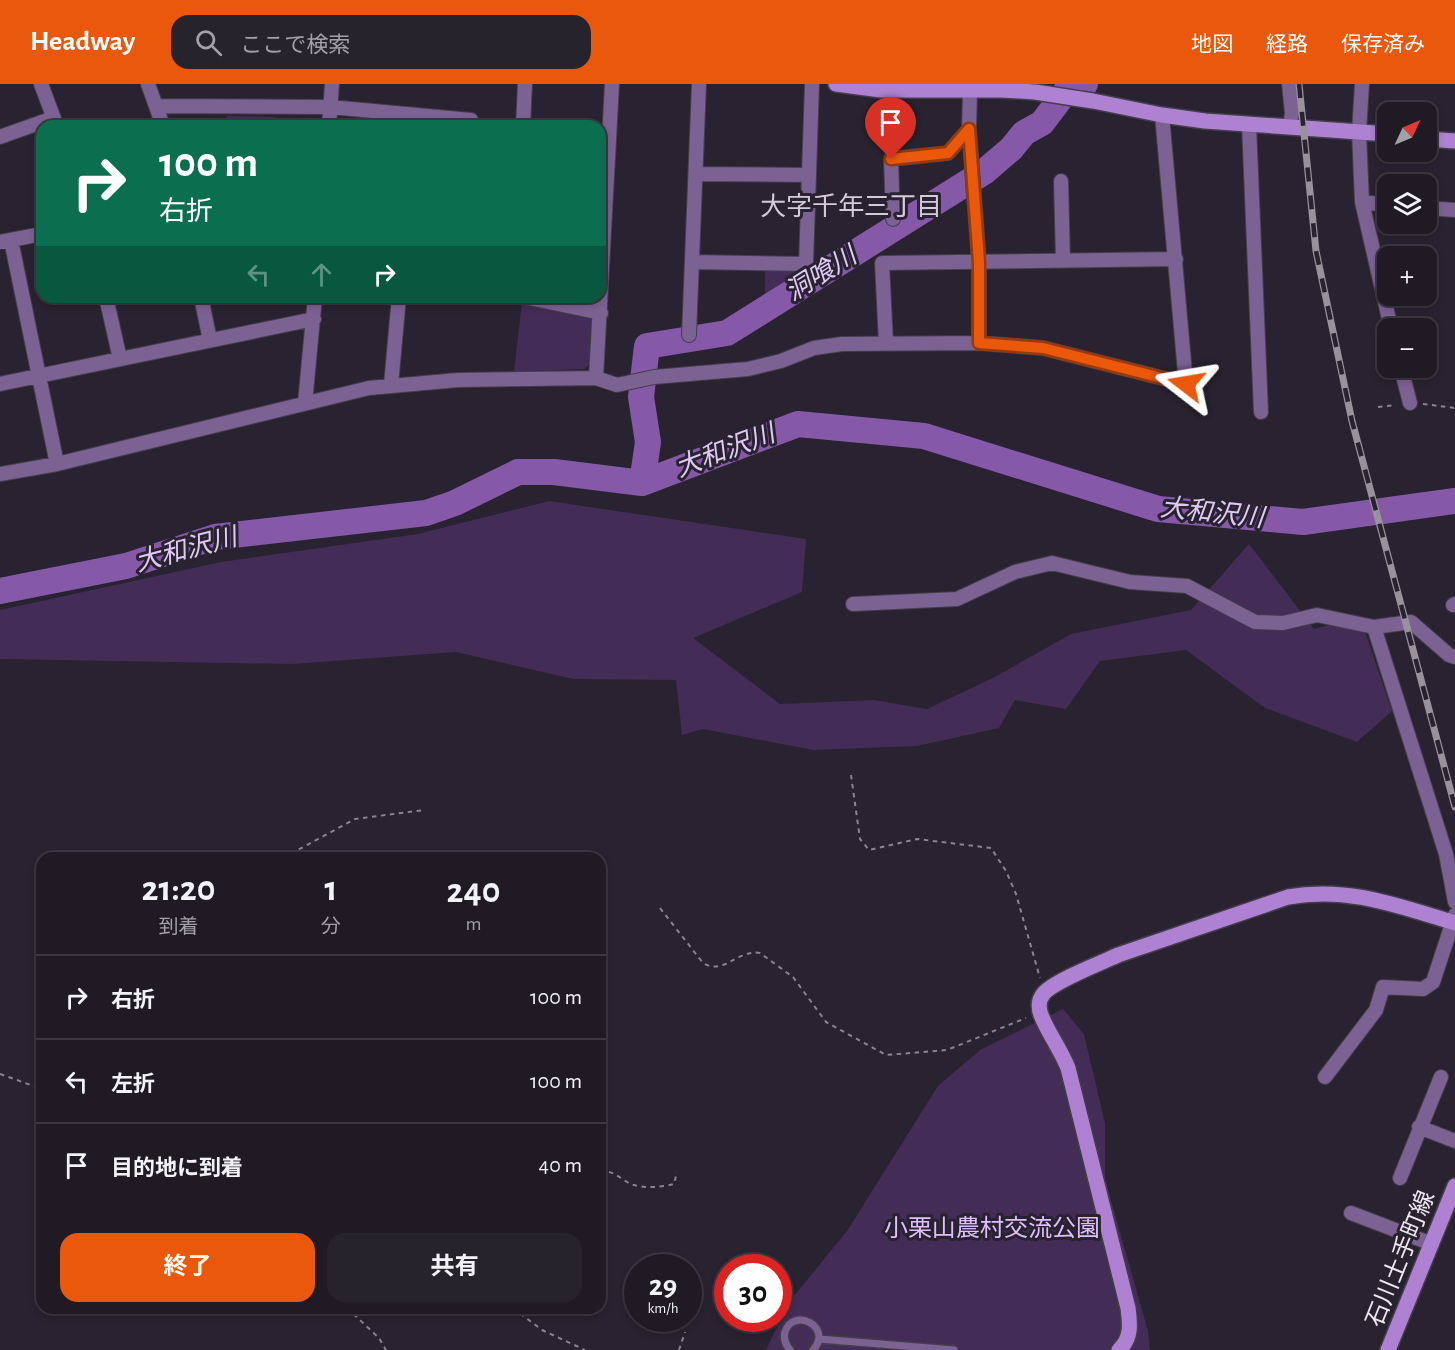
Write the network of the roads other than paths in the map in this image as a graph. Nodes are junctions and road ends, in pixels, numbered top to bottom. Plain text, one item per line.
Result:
1 (41, 84) edge
2 (148, 84) edge
3 (332, 84) edge
4 (525, 84) edge
5 (612, 84) edge
6 (699, 84) edge
7 (812, 84) edge
8 (836, 84) edge
9 (1289, 84) edge
10 (1362, 84) edge
11 (931, 87) edge
12 (1034, 88) edge
13 (970, 90) junction
14 (156, 106) junction
15 (330, 107) junction
16 (1162, 116) junction
17 (54, 120) edge
18 (161, 120) edge
19 (329, 120) edge
20 (471, 120) dead end
21 (523, 120) edge
22 (1249, 125) junction
23 (1290, 126) junction
24 (36, 127) edge
25 (969, 129) junction
26 (1359, 132) junction
27 (1377, 133) edge
28 (0, 137) edge
29 (1437, 140) edge
30 (1455, 141) edge
31 (606, 164) edge
32 (696, 174) junction
33 (808, 175) junction
34 (1061, 181) dead end
35 (1362, 202) junction
36 (1377, 203) edge
37 (1437, 209) edge
38 (1455, 210) edge
39 (893, 219) dead end
40 (36, 235) edge
41 (5, 241) edge
42 (1176, 259) junction
43 (1063, 261) junction
44 (692, 262) junction
45 (979, 262) junction
46 (107, 303) edge
47 (202, 303) edge
48 (315, 303) edge
49 (398, 303) edge
50 (553, 303) edge
51 (601, 303) edge
52 (601, 313) junction
53 (1389, 318) edge
54 (314, 319) junction
55 (689, 335) dead end
56 (210, 340) junction
57 (886, 343) junction
58 (979, 343) junction
59 (120, 359) junction
60 (39, 376) junction
61 (596, 378) junction
62 (1404, 378) edge
63 (0, 384) edge
64 (391, 385) junction
65 (305, 403) junction
66 (1410, 403) dead end
67 (1261, 412) dead end
68 (57, 464) junction
69 (0, 474) edge
70 (853, 603) dead end
71 (1374, 627) junction
72 (1455, 657) edge
73 (1455, 902) edge
74 (1454, 920) edge
75 (1325, 1077) dead end
76 (1441, 1077) dead end
77 (1419, 1128) junction
78 (1455, 1141) edge
79 (1400, 1178) dead end
80 (1455, 1186) edge
81 (1351, 1213) dead end
82 (1432, 1244) junction
83 (819, 1339) junction
84 (790, 1350) edge
85 (813, 1350) edge
86 (954, 1350) edge
87 (1119, 1350) edge
88 (1388, 1350) edge

1 - 17 street
2 - 14 street
3 - 15 street
4 - 21 street
5 - 31 street
6 - 32 street
7 - 33 street
8 - 11 street
9 - 23 street
10 - 26 street
11 - 13 street
12 - 13 street
12 - 16 street
13 - 25 street
14 - 15 street
14 - 18 street
15 - 19 street
15 - 20 street
16 - 22 street
16 - 42 street
22 - 23 street
22 - 67 street
23 - 26 street
24 - 28 street
25 - 39 street
25 - 45 street
26 - 27 street
26 - 35 street
29 - 30 street
32 - 33 street
32 - 44 street
33 - 44 street
34 - 43 street
35 - 36 street
35 - 53 street
37 - 38 street
40 - 41 street
41 - 60 street
42 - 43 street
42 - 58 street
43 - 45 street
44 - 55 street
45 - 57 street
45 - 58 street
46 - 59 street
47 - 56 street
48 - 54 street
49 - 64 street
50 - 52 street
51 - 52 street
52 - 61 street
54 - 56 street
54 - 65 street
56 - 59 street
57 - 58 street
57 - 61 street
59 - 60 street
60 - 63 street
60 - 68 street
61 - 64 street
62 - 66 street
64 - 65 street
65 - 68 street
68 - 69 street
70 - 71 street
71 - 72 street
71 - 73 street
74 - 75 street
74 - 87 street
76 - 77 street
77 - 78 street
77 - 79 street
80 - 82 street, 石川土手町線
81 - 82 street
82 - 88 street, 石川土手町線
83 - 84 lane
83 - 85 lane
83 - 86 lane

